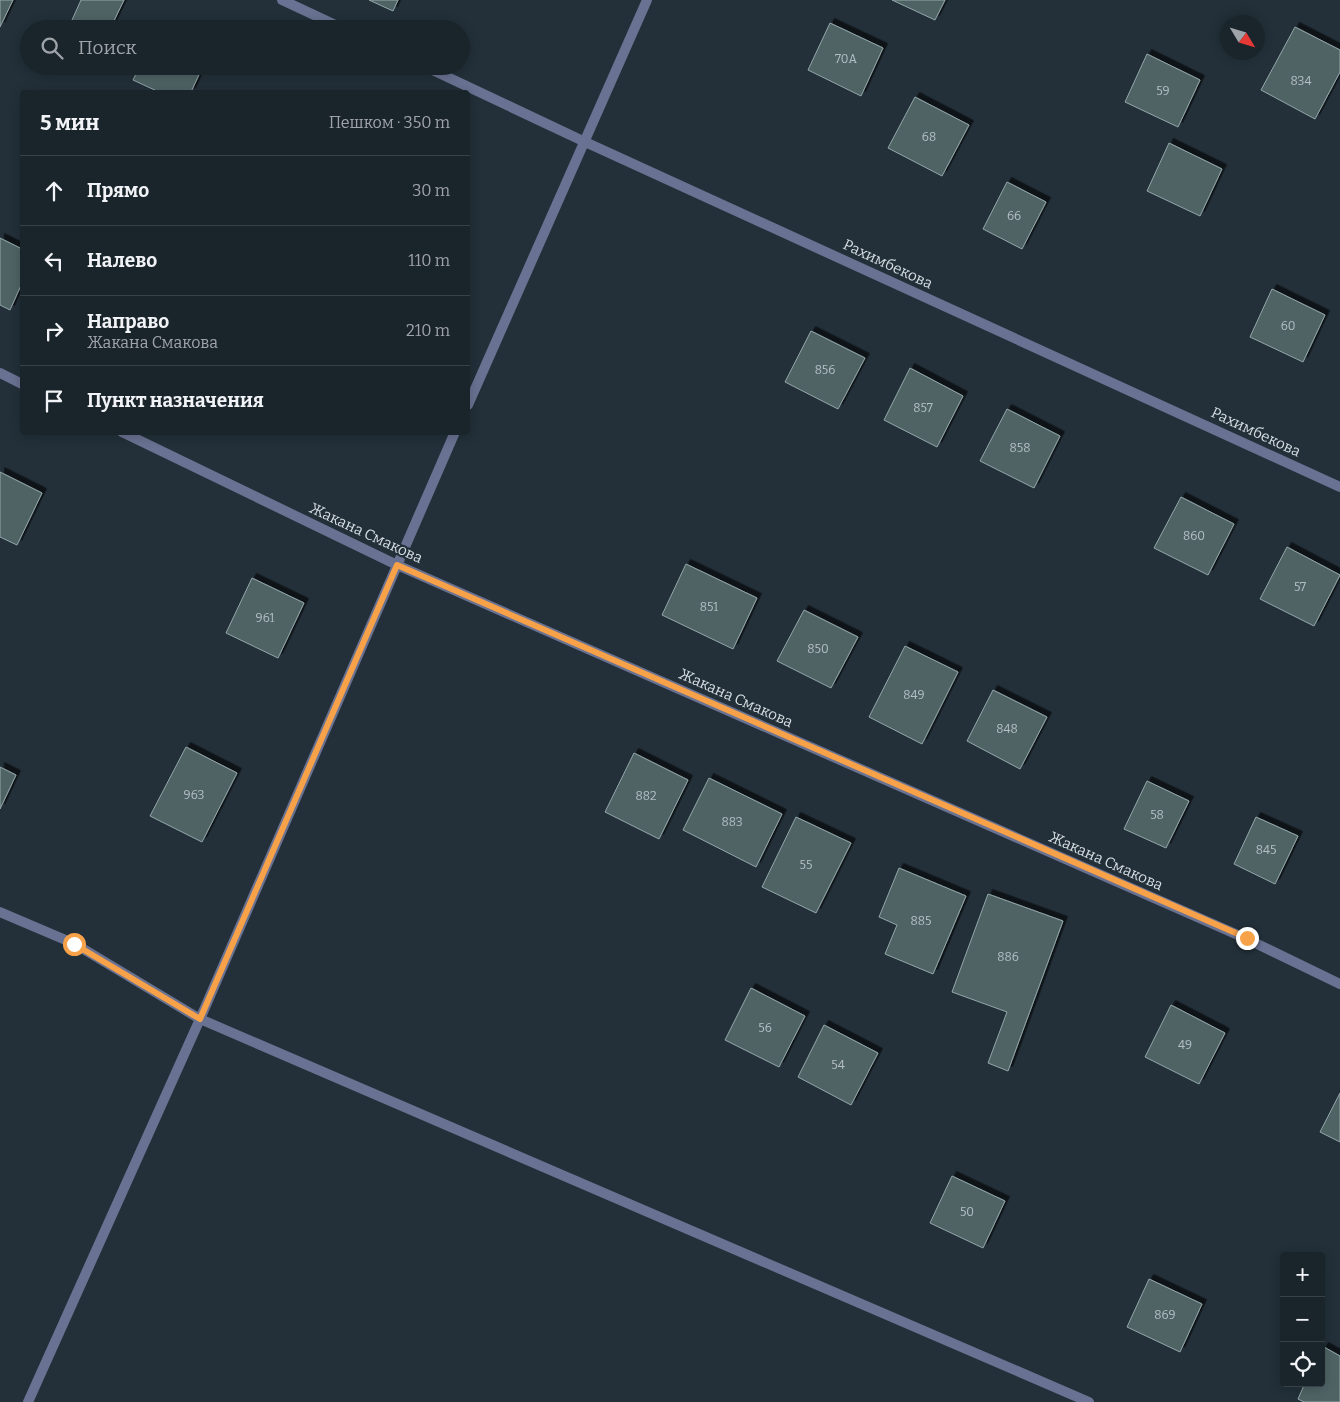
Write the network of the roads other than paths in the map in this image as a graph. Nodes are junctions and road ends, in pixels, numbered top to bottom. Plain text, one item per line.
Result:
1 (282, 0) edge
2 (647, 0) edge
3 (325, 20) edge
4 (443, 75) edge
5 (584, 141) junction
6 (0, 373) edge
7 (20, 383) edge
8 (470, 400) edge
9 (128, 435) edge
10 (454, 435) edge
11 (1340, 487) edge
12 (397, 565) junction
13 (0, 912) edge
14 (1340, 984) edge
15 (200, 1019) junction
16 (28, 1402) edge
17 (1089, 1402) edge

1 - 3 street
2 - 5 street
4 - 5 street, Рахимбекова
5 - 8 street
5 - 11 street, Рахимбекова
6 - 7 street
9 - 12 street, Жакана Смакова
10 - 12 street
12 - 14 street, Жакана Смакова
12 - 15 street
13 - 15 street
15 - 16 street
15 - 17 street

